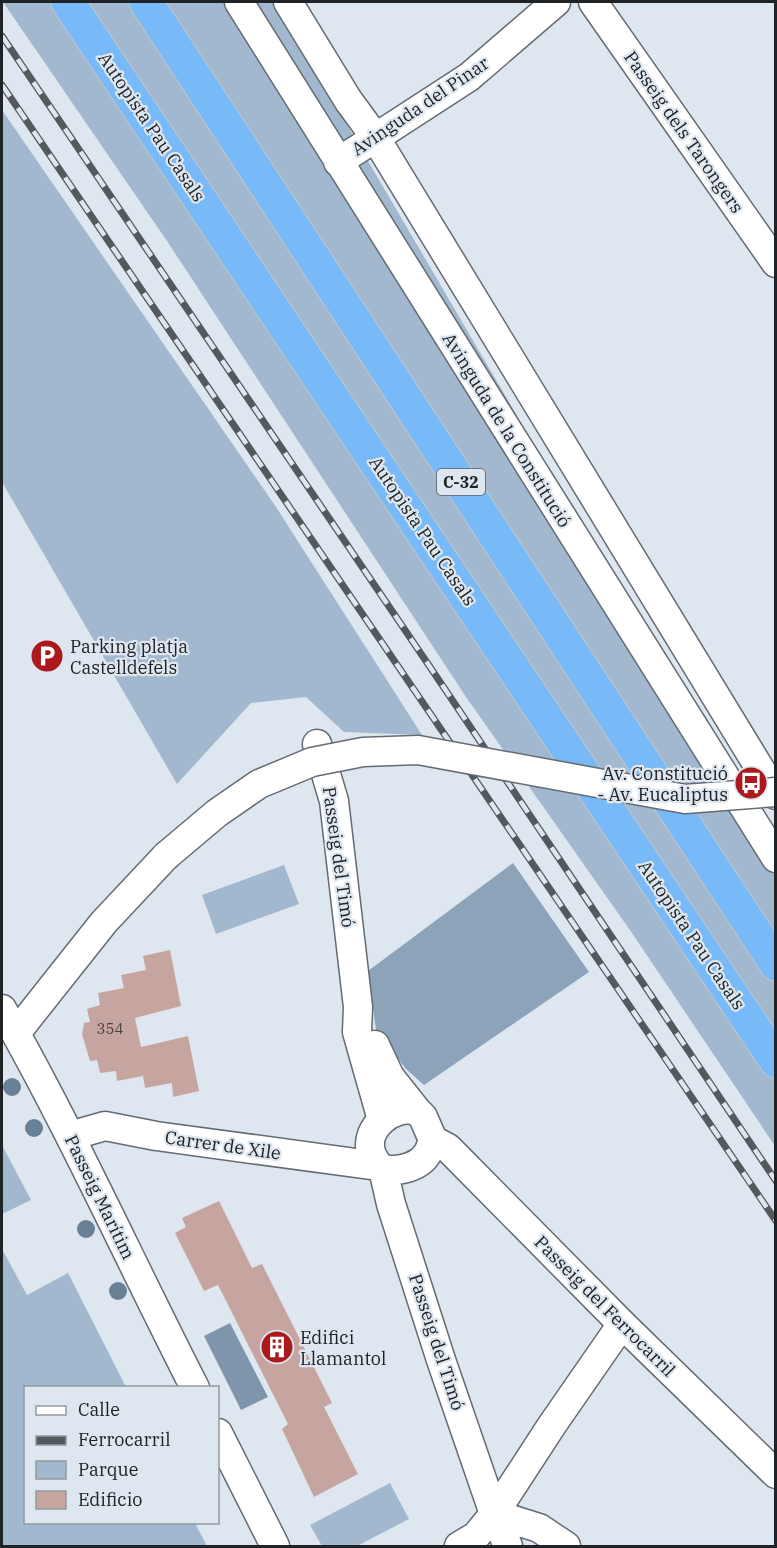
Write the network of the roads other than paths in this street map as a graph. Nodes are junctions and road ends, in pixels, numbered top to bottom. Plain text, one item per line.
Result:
1 (68, 2) edge
2 (146, 2) edge
3 (239, 2) edge
4 (288, 2) edge
5 (556, 2) edge
6 (593, 2) edge
7 (375, 137) junction
8 (338, 162) junction
9 (776, 263) edge
10 (317, 744) dead end
11 (776, 794) edge
12 (776, 858) edge
13 (776, 964) edge
14 (358, 1007) junction
15 (2, 1009) edge
16 (16, 1034) junction
17 (776, 1061) edge
18 (417, 1110) junction
19 (382, 1120) junction
20 (70, 1136) junction
21 (433, 1140) junction
22 (380, 1167) junction
23 (622, 1324) junction
24 (194, 1386) edge
25 (219, 1435) edge
26 (776, 1474) edge
27 (494, 1514) junction
28 (275, 1546) edge
29 (459, 1546) edge
30 (508, 1546) edge
31 (566, 1546) edge

1 - 17 highway, Autopista Pau Casals
2 - 13 highway, C-32
3 - 8 street, Avinguda de la Constitució
4 - 7 street
5 - 7 street, Avinguda del Pinar
6 - 9 street, Passeig dels Tarongers
7 - 8 street, Avinguda del Pinar
7 - 11 street
8 - 12 street, Avinguda de la Constitució
10 - 14 street, Passeig del Timó
11 - 16 street, bridge
14 - 18 street, Passeig del Timó
14 - 19 street, Passeig del Timó
15 - 16 street, Passeig Marítim
16 - 20 street, Passeig Marítim
18 - 19 street
18 - 21 street
19 - 22 street
20 - 22 street, Carrer de Xile
20 - 24 street, Passeig Marítim
21 - 22 street
21 - 23 street, Passeig del Ferrocarril
22 - 27 street, Passeig del Timó
23 - 26 street, Passeig del Ferrocarril
23 - 27 street
25 - 28 street
27 - 29 street
27 - 30 street, Passeig del Timó
27 - 31 street

